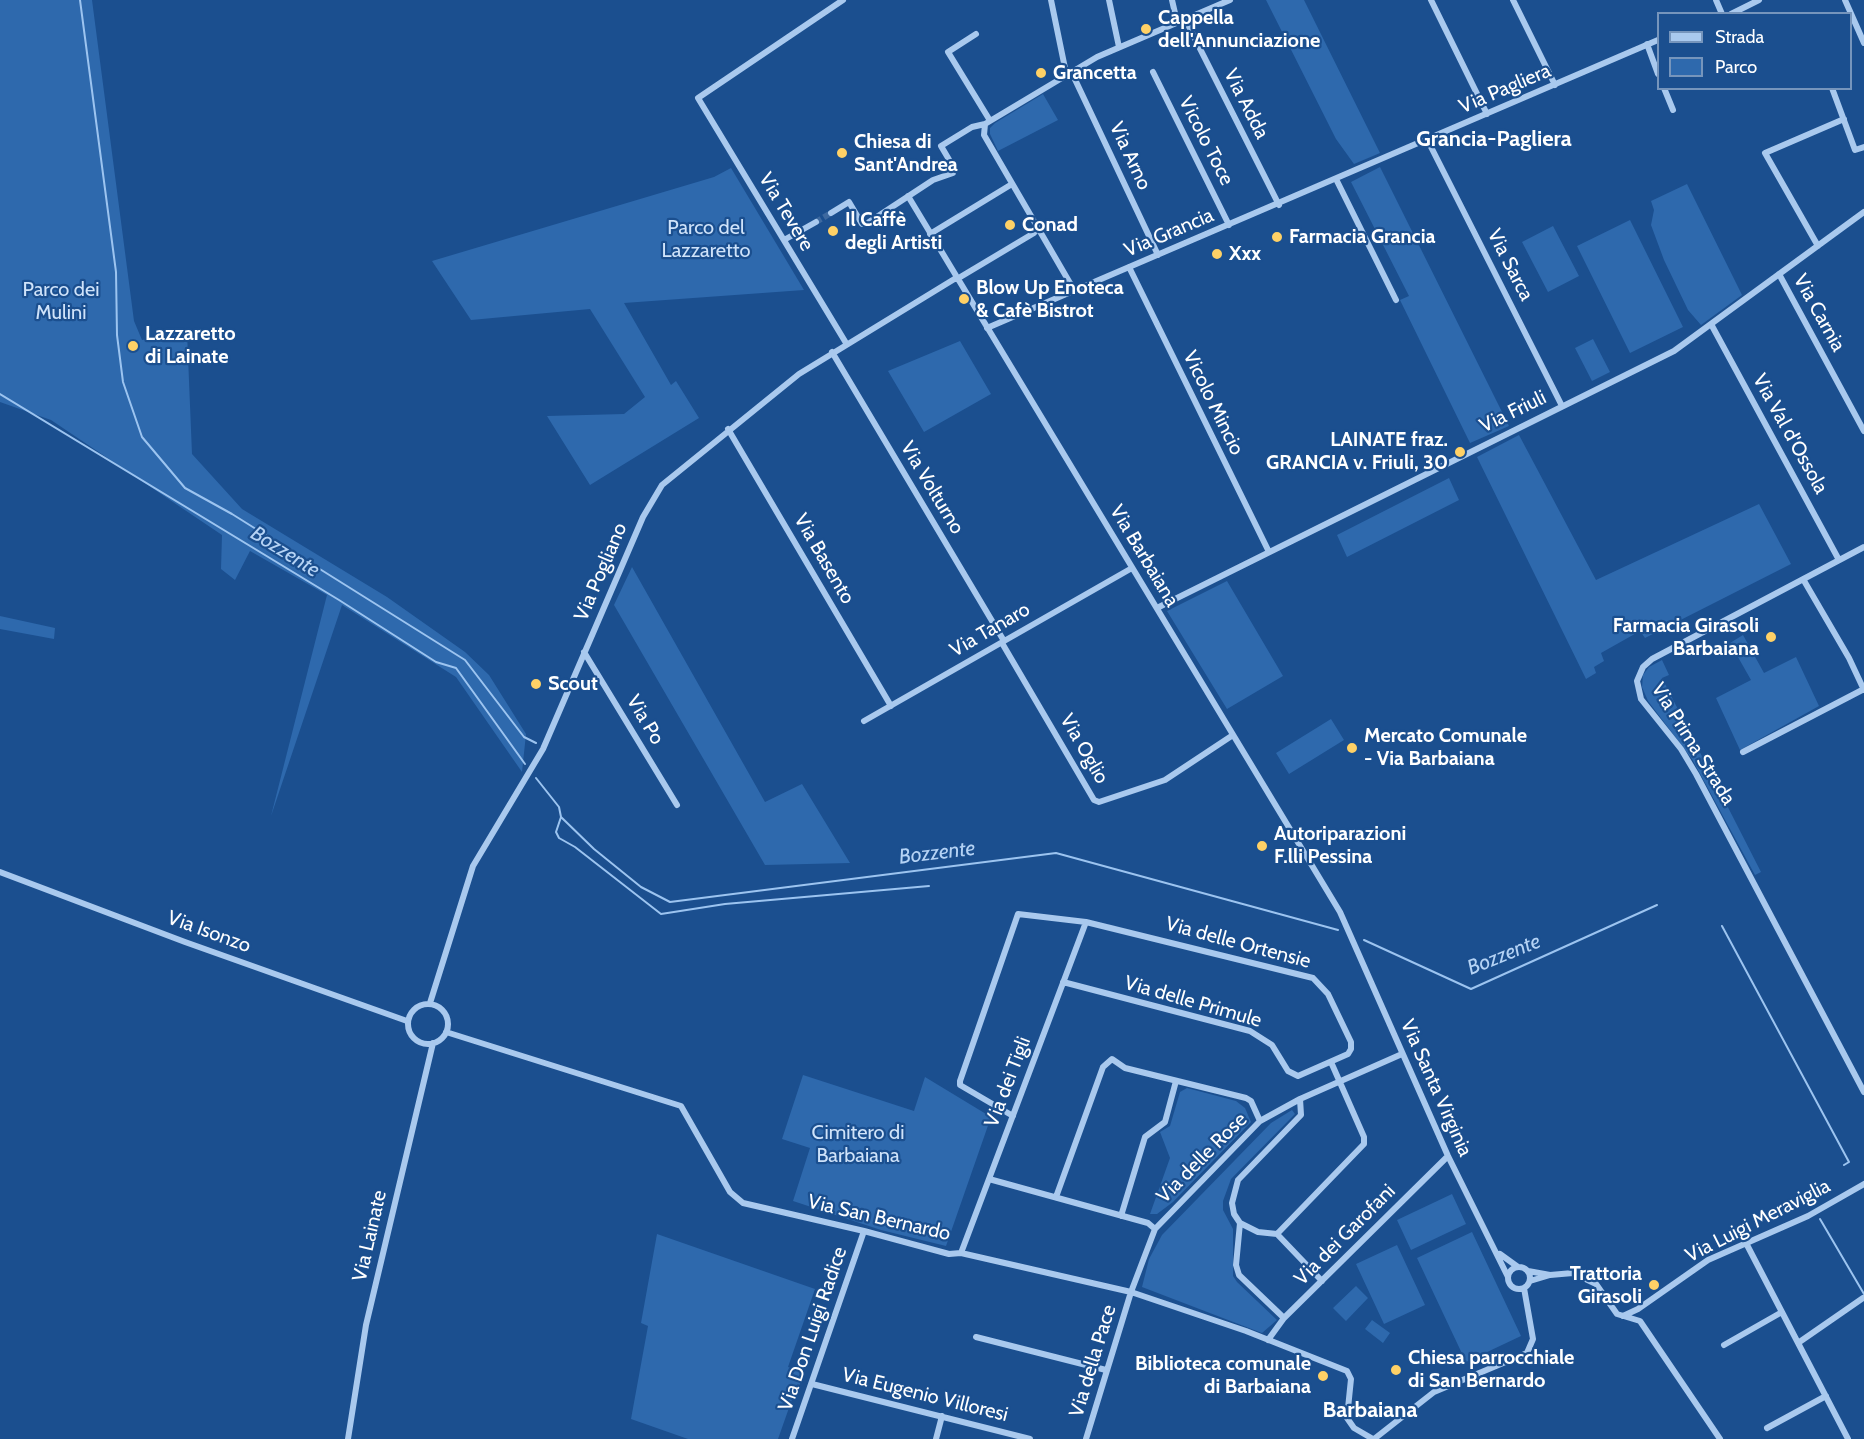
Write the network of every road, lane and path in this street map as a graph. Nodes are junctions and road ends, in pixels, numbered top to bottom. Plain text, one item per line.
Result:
1 (843, 0) edge
2 (1051, 0) edge
3 (1109, 0) edge
4 (1172, 0) edge
5 (1230, 0) edge
6 (1431, 0) edge
7 (1513, 0) edge
8 (1760, 0) edge
9 (1735, 12) edge
10 (1852, 16) edge
11 (1185, 19) junction
12 (1177, 22) junction
13 (976, 34) dead end
14 (1657, 41) edge
15 (1864, 43) edge
16 (1647, 45) junction
17 (1119, 47) junction
18 (1657, 69) edge
19 (1069, 72) junction
20 (1153, 72) dead end
21 (1555, 85) junction
22 (1666, 90) edge
23 (1833, 90) edge
24 (1673, 110) dead end
25 (1487, 114) junction
26 (1844, 119) junction
27 (987, 122) junction
28 (1427, 139) junction
29 (1864, 147) edge
30 (1363, 167) joint
31 (1336, 178) junction
32 (1012, 184) junction
33 (908, 196) junction
34 (1279, 205) junction
35 (1864, 212) edge
36 (831, 213) tunnel mouth
37 (816, 222) tunnel mouth
38 (1229, 225) junction
39 (1037, 228) junction
40 (930, 234) junction
41 (784, 240) junction
42 (1818, 246) junction
43 (1158, 255) junction
44 (1129, 267) junction
45 (1779, 274) junction
46 (957, 278) junction
47 (1074, 290) junction
48 (1396, 300) dead end
49 (1711, 324) junction
50 (987, 328) junction
51 (846, 344) junction
52 (832, 352) junction
53 (1563, 406) junction
54 (728, 429) junction
55 (1864, 431) edge
56 (1864, 547) edge
57 (1269, 552) junction
58 (1839, 560) junction
59 (1132, 568) junction
60 (1803, 579) junction
61 (1157, 608) junction
62 (1003, 642) junction
63 (584, 652) junction
64 (1864, 690) edge
65 (891, 706) junction
66 (864, 721) dead end
67 (1233, 735) junction
68 (1743, 752) dead end
69 (677, 805) dead end
70 (0, 872) edge
71 (1086, 922) junction
72 (1350, 934) joint
73 (1063, 982) junction
74 (430, 1003) junction
75 (407, 1021) junction
76 (446, 1032) junction
77 (433, 1043) junction
78 (1402, 1054) junction
79 (1331, 1062) junction
80 (1176, 1081) junction
81 (1340, 1082) junction
82 (1864, 1092) edge
83 (1300, 1099) junction
84 (1013, 1116) junction
85 (1260, 1121) junction
86 (1448, 1156) junction
87 (989, 1179) junction
88 (1864, 1184) edge
89 (1056, 1197) junction
90 (1121, 1216) junction
91 (1240, 1223) junction
92 (1155, 1229) junction
93 (864, 1231) junction
94 (1277, 1234) junction
95 (1746, 1243) junction
96 (1497, 1252) junction
97 (961, 1253) junction
98 (1518, 1267) junction
99 (1528, 1271) junction
100 (1550, 1275) junction
101 (1508, 1277) junction
102 (1322, 1281) junction
103 (1530, 1281) junction
104 (1524, 1288) junction
105 (1131, 1293) junction
106 (1863, 1298) edge
107 (1638, 1309) junction
108 (1782, 1312) junction
109 (1623, 1316) junction
110 (1284, 1318) junction
111 (1640, 1321) junction
112 (976, 1337) dead end
113 (1268, 1340) junction
114 (1798, 1343) junction
115 (1724, 1345) dead end
116 (1106, 1370) junction
117 (812, 1384) junction
118 (1826, 1396) junction
119 (942, 1416) junction
120 (1767, 1428) dead end
121 (348, 1439) edge
122 (792, 1439) edge
123 (936, 1439) edge
124 (1030, 1439) edge
125 (1086, 1439) edge
126 (1373, 1439) edge
127 (1720, 1439) edge
128 (1848, 1439) edge

1 - 41 street, Via Tevere
2 - 19 street, Via Arno
3 - 17 street
4 - 12 street
5 - 11 street
6 - 25 street
7 - 21 street
8 - 9 street
10 - 15 street
11 - 12 street
11 - 34 street, Via Adda
12 - 17 street
13 - 27 street
14 - 16 street, Via Pagliera
16 - 18 street
16 - 21 street, Via Pagliera
17 - 19 street
19 - 27 street
19 - 43 street, Via Arno
20 - 38 street, Vicolo Toce
21 - 25 street, Via Pagliera
22 - 24 street
23 - 26 street
25 - 28 street, Via Pagliera
26 - 29 street
26 - 42 street
27 - 32 street
27 - 33 street
28 - 30 street, Via Pagliera
28 - 53 street, Via Sarca
30 - 31 street, Via Grancia
31 - 34 street, Via Grancia
31 - 48 street
32 - 39 street
32 - 40 street
33 - 36 street
33 - 40 street, Via Barbaiana
34 - 38 street, Via Grancia
35 - 42 street, Via Friuli
37 - 41 street
38 - 43 street, Via Grancia
39 - 46 street, Via Pogliano
39 - 47 street
40 - 46 street, Via Barbaiana
41 - 51 street, Via Tevere
42 - 45 street, Via Friuli
43 - 44 street, Via Grancia
44 - 47 street, Via Grancia
44 - 57 street, Vicolo Mincio
45 - 49 street, Via Friuli
45 - 55 street, Via Carnia
46 - 50 street, Via Barbaiana
46 - 51 street, Via Pogliano
47 - 50 street, Via Grancia
49 - 53 street, Via Friuli
49 - 58 street, Via Val d'Ossola
50 - 59 street, Via Barbaiana
51 - 52 street, Via Pogliano
52 - 54 street, Via Pogliano
52 - 62 street, Via Volturno
53 - 57 street, Via Friuli
54 - 63 street, Via Pogliano
54 - 65 street, Via Basento
56 - 58 street, Via Prima Strada
57 - 61 street, Via Friuli
58 - 60 street, Via Prima Strada
59 - 61 street, Via Barbaiana
59 - 62 street, Via Tanaro
60 - 64 street
60 - 82 street, Via Prima Strada
61 - 67 street, Via Barbaiana
62 - 65 street, Via Tanaro
62 - 67 street, Via Oglio
63 - 69 street, Via Po
63 - 74 street, Via Pogliano
64 - 68 street
65 - 66 street, Via Tanaro
67 - 72 street, Via Barbaiana
70 - 75 street, Via Isonzo
71 - 73 street, Via dei Tigli
71 - 79 street, Via delle Ortensie
71 - 84 street
72 - 78 street, Via Santa Virginia
73 - 79 street, Via delle Primule
73 - 84 street, Via dei Tigli
74 - 75 street
74 - 76 street
75 - 77 street
76 - 77 street
76 - 93 street, Via San Bernardo
77 - 121 street, Via Lainate
78 - 81 street, Via delle Rose
78 - 86 street, Via Santa Virginia
79 - 81 street
80 - 85 street
80 - 89 street
80 - 90 street
81 - 83 street, Via delle Rose
81 - 94 street
83 - 85 street, Via delle Rose
83 - 91 street
84 - 87 street, Via dei Tigli
85 - 92 street, Via delle Rose
86 - 96 street, Via Santa Virginia
86 - 102 street, Via dei Garofani
87 - 89 street
87 - 97 street, Via dei Tigli
88 - 95 street, Via Luigi Meraviglia
89 - 90 street
90 - 92 street
91 - 94 street
91 - 110 street
92 - 105 street, Via delle Rose
93 - 97 street, Via San Bernardo
93 - 117 street, Via Don Luigi Radice
94 - 102 street
95 - 107 street, Via Luigi Meraviglia
95 - 108 street
96 - 98 street, Via Santa Virginia
96 - 101 street, Via Santa Virginia
97 - 105 street, Via San Bernardo
98 - 99 street
98 - 101 street
99 - 100 street
99 - 103 street
100 - 103 street
100 - 109 street
101 - 104 street
102 - 110 street, Via dei Garofani
103 - 104 street
104 - 126 street
105 - 113 street, Via San Bernardo
105 - 116 street, Via della Pace
106 - 114 street
107 - 109 street, Via Luigi Meraviglia
107 - 111 street
108 - 114 street
108 - 115 street
109 - 111 street
110 - 113 street, Via dei Garofani
111 - 127 street
112 - 116 street
113 - 126 street, Via San Bernardo
114 - 118 street
116 - 125 street, Via della Pace
117 - 119 street, Via Eugenio Villoresi
117 - 122 street, Via Don Luigi Radice
118 - 120 street
118 - 128 street
119 - 123 street
119 - 124 street, Via Eugenio Villoresi

